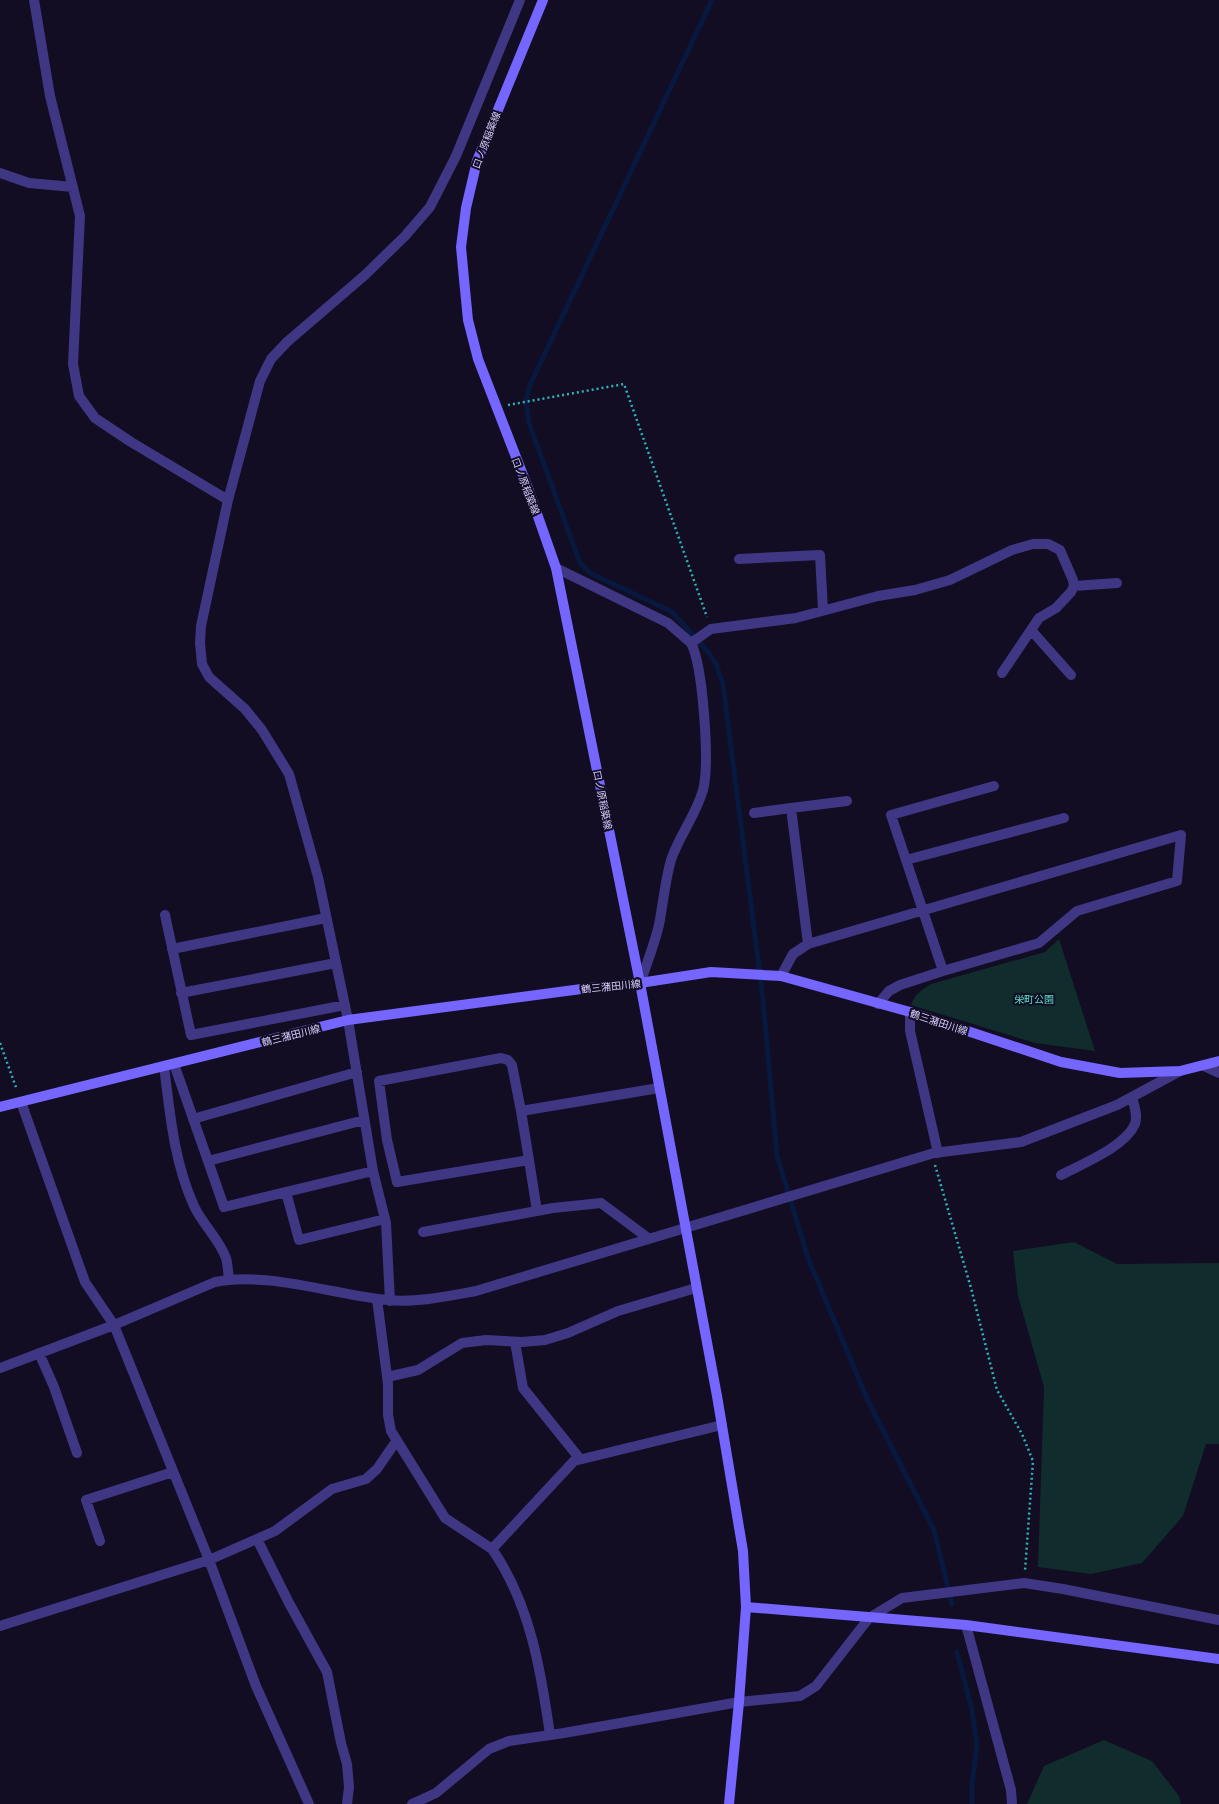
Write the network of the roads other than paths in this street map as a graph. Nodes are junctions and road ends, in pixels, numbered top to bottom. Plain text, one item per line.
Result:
1 (34, 0) edge
2 (520, 0) edge
3 (543, 0) edge
4 (0, 173) edge
5 (73, 187) junction
6 (228, 500) junction
7 (739, 559) dead end
8 (556, 568) junction
9 (1117, 582) dead end
10 (1074, 586) junction
11 (823, 610) junction
12 (1031, 630) junction
13 (691, 643) junction
14 (1002, 673) dead end
15 (1071, 675) dead end
16 (994, 786) dead end
17 (847, 801) dead end
18 (791, 808) junction
19 (754, 813) dead end
20 (1064, 818) dead end
21 (906, 860) junction
22 (922, 910) junction
23 (164, 915) dead end
24 (326, 918) junction
25 (808, 944) junction
26 (172, 948) junction
27 (336, 963) junction
28 (943, 970) junction
29 (781, 976) junction
30 (640, 984) junction
31 (182, 993) junction
32 (878, 1004) junction
33 (345, 1005) junction
34 (910, 1012) junction
35 (348, 1020) junction
36 (1219, 1062) edge
37 (169, 1065) junction
38 (1204, 1066) junction
39 (1180, 1071) junction
40 (357, 1072) junction
41 (1219, 1073) edge
42 (659, 1088) junction
43 (1132, 1097) junction
44 (21, 1102) junction
45 (0, 1107) edge
46 (521, 1111) junction
47 (193, 1119) junction
48 (364, 1120) junction
49 (935, 1153) junction
50 (208, 1160) junction
51 (529, 1160) junction
52 (373, 1171) junction
53 (1061, 1175) dead end
54 (286, 1192) junction
55 (537, 1211) junction
56 (385, 1219) junction
57 (684, 1227) junction
58 (423, 1232) dead end
59 (648, 1238) junction
60 (229, 1279) junction
61 (696, 1288) junction
62 (376, 1299) junction
63 (390, 1301) junction
64 (114, 1325) junction
65 (514, 1342) junction
66 (39, 1353) junction
67 (0, 1368) edge
68 (387, 1377) junction
69 (722, 1425) junction
70 (397, 1440) junction
71 (77, 1453) dead end
72 (580, 1459) junction
73 (173, 1472) junction
74 (257, 1539) junction
75 (100, 1542) dead end
76 (492, 1550) junction
77 (209, 1560) junction
78 (746, 1607) junction
79 (869, 1618) junction
80 (1219, 1620) edge
81 (966, 1625) junction
82 (0, 1626) edge
83 (1219, 1660) edge
84 (740, 1702) junction
85 (550, 1735) junction
86 (309, 1804) edge
87 (348, 1804) edge
88 (412, 1804) edge
89 (729, 1804) edge
90 (1012, 1804) edge

1 - 5 street
2 - 6 street
3 - 8 main road, 口ノ原稲築線
4 - 5 street
5 - 6 street
6 - 24 street
7 - 11 street
8 - 13 street
8 - 30 main road, 口ノ原稲築線
9 - 10 street
10 - 11 street
10 - 12 street
11 - 13 street
12 - 14 street
12 - 15 street
13 - 30 street
16 - 21 street
17 - 18 street
18 - 19 street
18 - 25 street
20 - 21 street
21 - 22 street
22 - 25 street
22 - 28 street
22 - 28 street
23 - 26 street
24 - 26 street
24 - 27 street
25 - 29 street
26 - 31 street
27 - 31 street
27 - 33 street
28 - 32 street
29 - 30 main road, 鶴三潴田川線
29 - 32 main road, 鶴三潴田川線
30 - 35 main road, 鶴三潴田川線
30 - 42 main road, 口ノ原稲築線
31 - 33 street
32 - 34 main road, 鶴三潴田川線
33 - 35 street
34 - 39 main road, 鶴三潴田川線
34 - 49 street
35 - 37 main road, 鶴三潴田川線
35 - 40 street
36 - 38 main road, 鶴三潴田川線
37 - 44 main road, 鶴三潴田川線
37 - 47 street
37 - 60 street
38 - 39 main road, 鶴三潴田川線
38 - 41 street
39 - 43 street
40 - 47 street
40 - 48 street
42 - 46 street
42 - 57 main road, 口ノ原稲築線
43 - 49 street
43 - 53 street
44 - 45 main road, 鶴三潴田川線
44 - 64 street
46 - 51 street
46 - 51 street
47 - 50 street
48 - 50 street
48 - 52 street
49 - 57 street
50 - 54 street
51 - 55 street
52 - 54 street
52 - 56 street
54 - 56 street
55 - 58 street
55 - 59 street
56 - 63 street
57 - 59 street
57 - 61 main road, 口ノ原稲築線
59 - 63 street
60 - 62 street
60 - 64 street
61 - 65 street
61 - 69 main road, 口ノ原稲築線
62 - 63 street
62 - 68 street
64 - 66 street
64 - 73 street
65 - 68 street
65 - 72 street
66 - 67 street
66 - 71 street
68 - 70 street
69 - 72 street
69 - 78 main road, 口ノ原稲築線
70 - 74 street
70 - 76 street
72 - 76 street
73 - 75 street
73 - 77 street
74 - 77 street
74 - 87 street
76 - 85 street
77 - 82 street
77 - 86 street
78 - 79 main road
78 - 84 main road, 口ノ原稲築線
79 - 80 street
79 - 81 main road
79 - 84 street
81 - 83 main road
81 - 90 street
84 - 85 street
84 - 89 main road, 口ノ原稲築線
85 - 88 street

